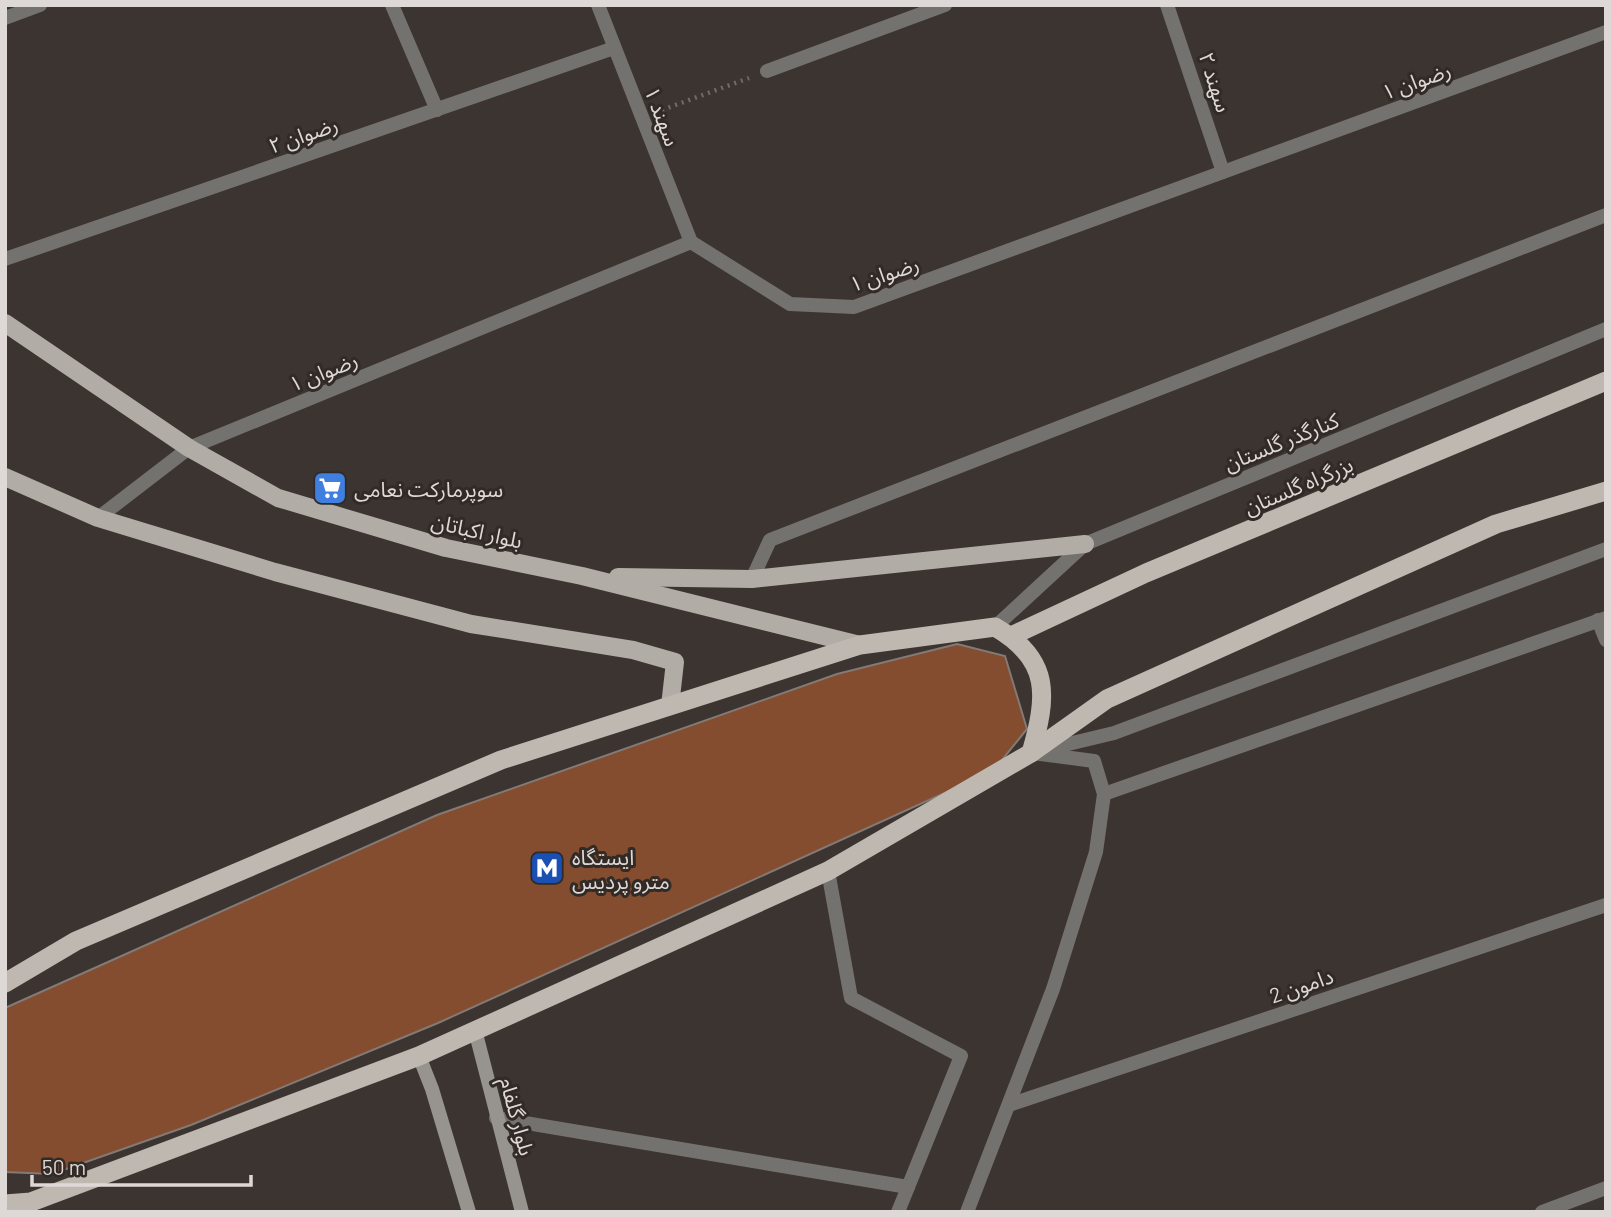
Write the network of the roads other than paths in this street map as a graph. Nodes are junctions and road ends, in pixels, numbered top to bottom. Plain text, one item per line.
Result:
1 (40, 5) edge
2 (392, 5) edge
3 (598, 5) edge
4 (945, 5) edge
5 (1167, 5) edge
6 (5, 18) edge
7 (1606, 32) edge
8 (614, 48) junction
9 (767, 71) road end
10 (437, 110) junction
11 (1223, 172) junction
12 (1606, 215) edge
13 (691, 242) junction
14 (5, 259) edge
15 (5, 323) edge
16 (1606, 329) edge
17 (1606, 381) edge
18 (189, 448) junction
19 (5, 477) edge
20 (1606, 491) edge
21 (98, 518) junction
22 (1085, 544) junction
23 (1606, 549) edge
24 (582, 576) junction
25 (752, 579) junction
26 (1602, 619) edge
27 (1003, 632) junction
28 (1606, 640) edge
29 (860, 645) junction
30 (670, 706) junction
31 (1031, 753) junction
32 (1104, 794) junction
33 (828, 871) junction
34 (1606, 905) edge
35 (5, 983) edge
36 (475, 1030) junction
37 (419, 1056) junction
38 (1009, 1105) junction
39 (496, 1118) junction
40 (908, 1187) junction
41 (1606, 1188) edge
42 (31, 1202) junction
43 (5, 1204) edge
44 (6, 1212) edge
45 (470, 1212) edge
46 (522, 1212) edge
47 (898, 1212) edge
48 (967, 1212) edge
49 (1542, 1212) edge

1 - 6 street
2 - 10 street
3 - 8 street, سهند ۱
4 - 9 street
5 - 11 street, سهند ۲
7 - 11 street, رضوان ۱
8 - 10 street, رضوان ۲
8 - 13 street, سهند ۱
10 - 14 street, رضوان ۲
11 - 13 street, رضوان ۱
12 - 25 street
13 - 18 street, رضوان ۱
15 - 18 main road, بلوار اکباتان
16 - 22 street, کنارگذر گلستان
17 - 27 highway, بزرگراه گلستان
18 - 21 street, رضوان ۱
18 - 24 main road, بلوار اکباتان
19 - 21 main road
20 - 31 highway
21 - 30 main road
22 - 25 main road
22 - 27 street, کنارگذر گلستان
23 - 31 street
24 - 25 main road
24 - 29 main road, بلوار اکباتان
26 - 28 street
26 - 32 street
27 - 29 highway, بزرگراه گلستان
27 - 31 highway
29 - 30 highway, بزرگراه گلستان
30 - 35 highway, بزرگراه گلستان
31 - 32 street
31 - 33 highway
32 - 38 street
33 - 36 highway
33 - 40 street
34 - 38 street, دامون 2
36 - 37 highway
36 - 39 main road, بلوار گلفام
37 - 42 highway
37 - 45 main road
38 - 48 street
39 - 40 street
39 - 46 main road, بلوار گلفام
40 - 47 street
41 - 49 street
42 - 43 highway
42 - 44 street

